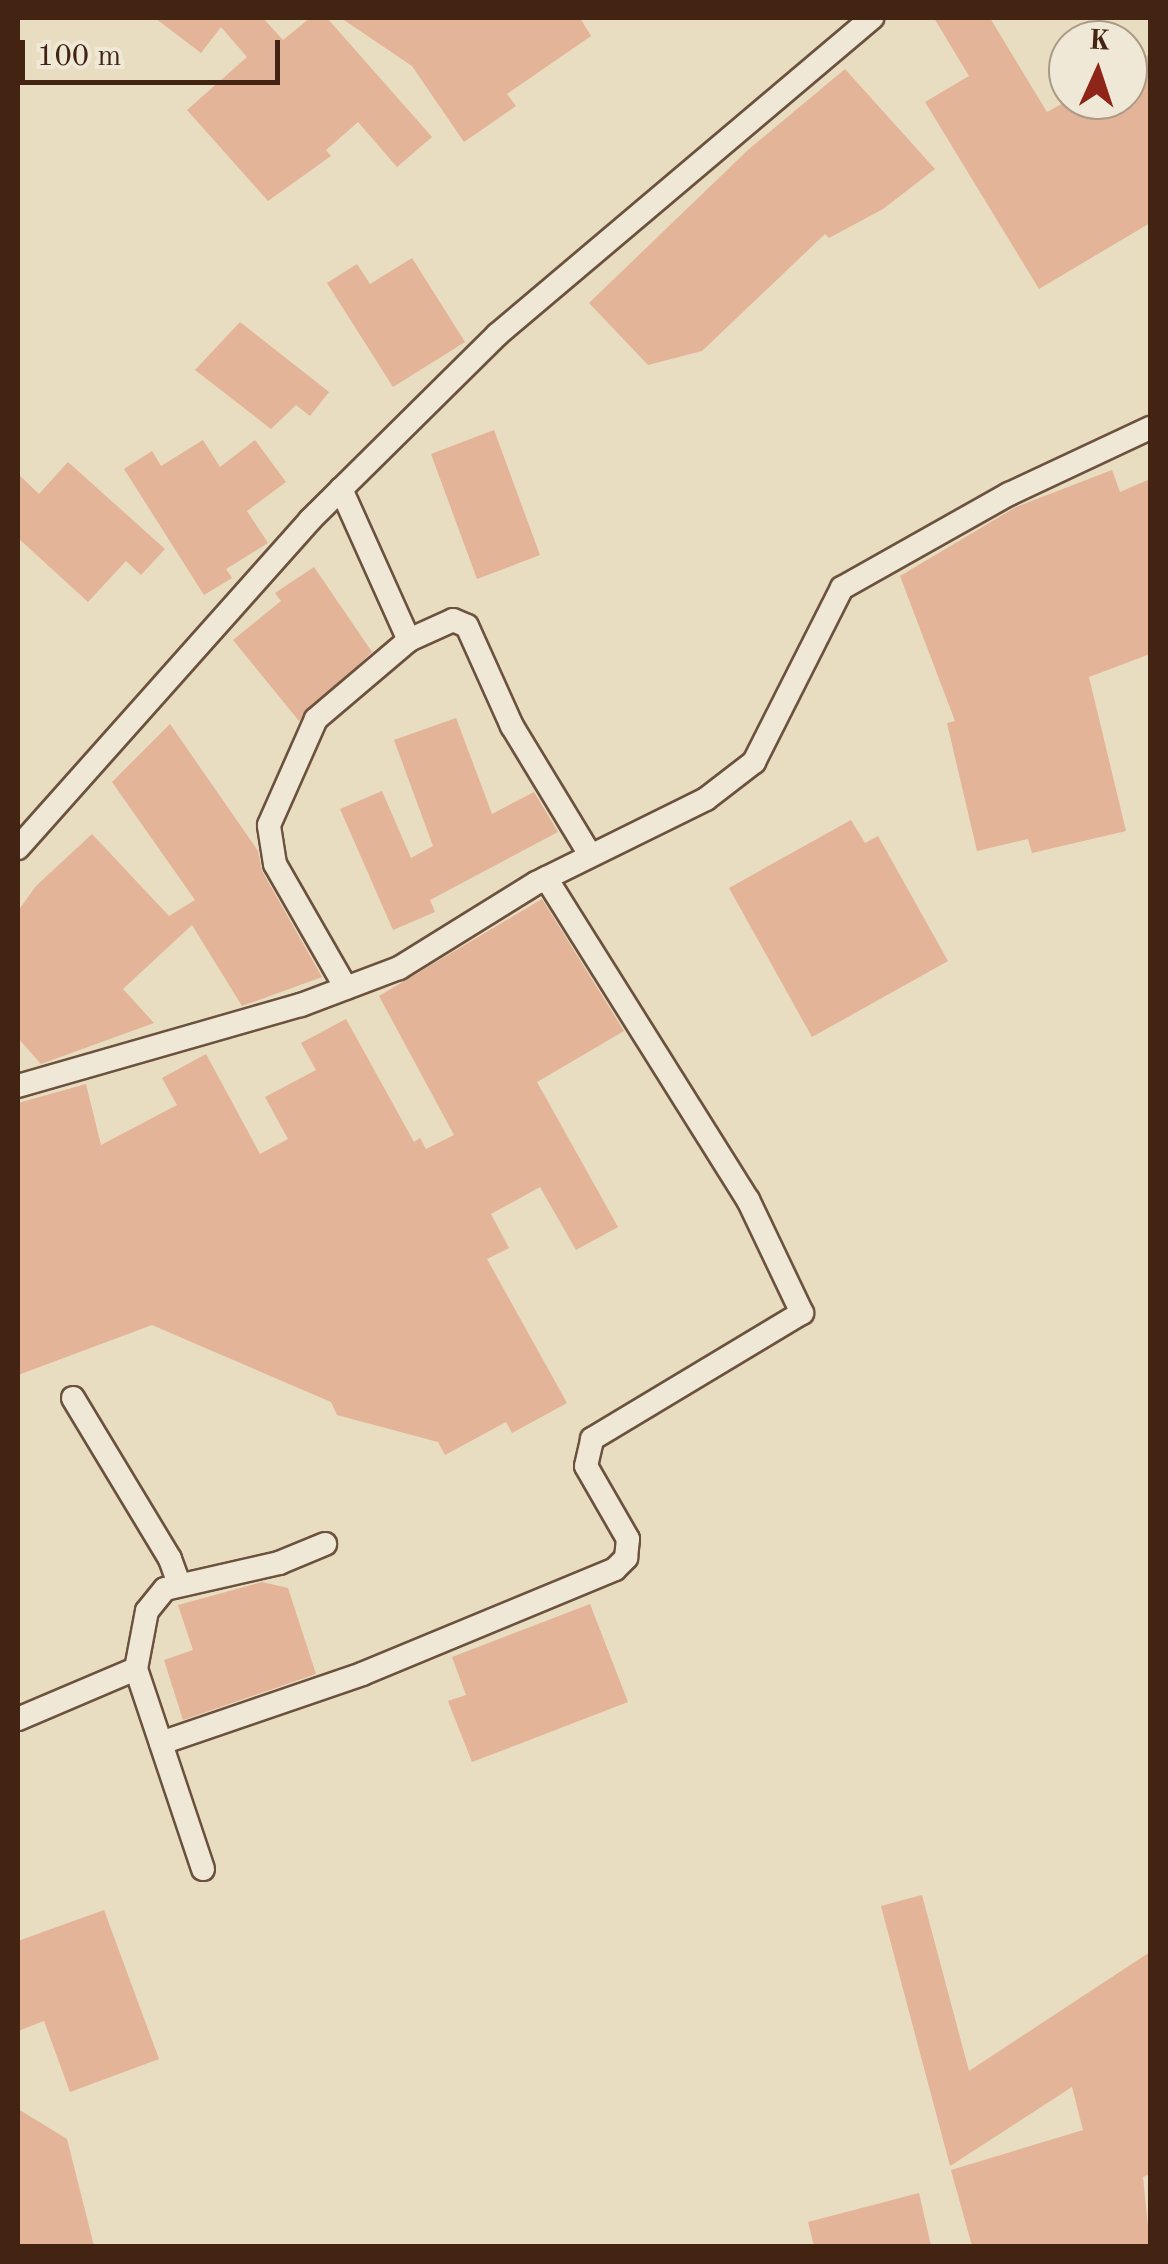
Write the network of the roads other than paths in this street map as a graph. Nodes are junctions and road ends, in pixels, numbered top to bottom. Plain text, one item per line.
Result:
1 (872, 18) edge
2 (1150, 428) edge
3 (341, 490) junction
4 (408, 640) junction
5 (18, 848) edge
6 (590, 856) junction
7 (546, 878) junction
8 (346, 988) junction
9 (18, 1086) edge
10 (73, 1398) dead end
11 (325, 1544) dead end
12 (178, 1584) junction
13 (136, 1669) junction
14 (18, 1718) edge
15 (160, 1743) junction
16 (203, 1870) dead end

1 - 3 street
2 - 6 street
3 - 4 street
3 - 5 street
4 - 6 street
4 - 8 street
6 - 7 street
7 - 8 street
7 - 15 street
8 - 9 street
10 - 12 street
11 - 12 street
12 - 13 street
13 - 14 street
13 - 15 street
15 - 16 street

